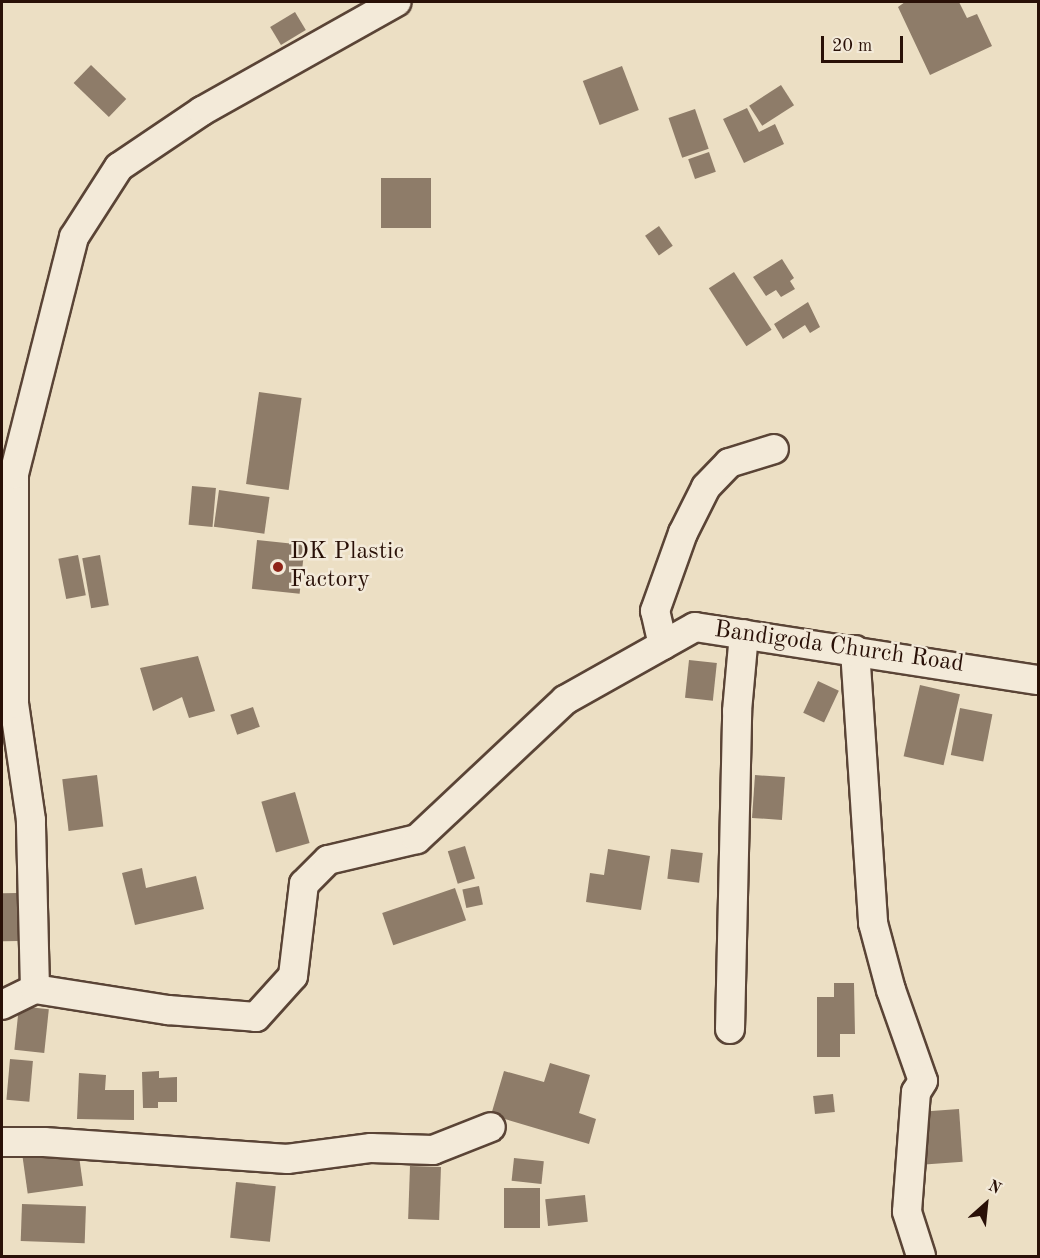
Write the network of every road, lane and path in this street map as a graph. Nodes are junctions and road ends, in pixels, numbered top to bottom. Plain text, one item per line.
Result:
1 (396, 2) edge
2 (774, 449) dead end
3 (744, 634) junction
4 (663, 645) junction
5 (855, 650) junction
6 (1038, 680) edge
7 (35, 989) junction
8 (2, 1005) edge
9 (730, 1029) dead end
10 (491, 1127) dead end
11 (2, 1142) edge
12 (921, 1257) edge

1 - 7 street
2 - 4 street
3 - 4 street, Bandigoda Church Road
3 - 5 street, Bandigoda Church Road
3 - 9 street
4 - 7 street, Bandigoda Church Road
5 - 6 street, Bandigoda Church Road
5 - 12 street
7 - 8 street
10 - 11 street

